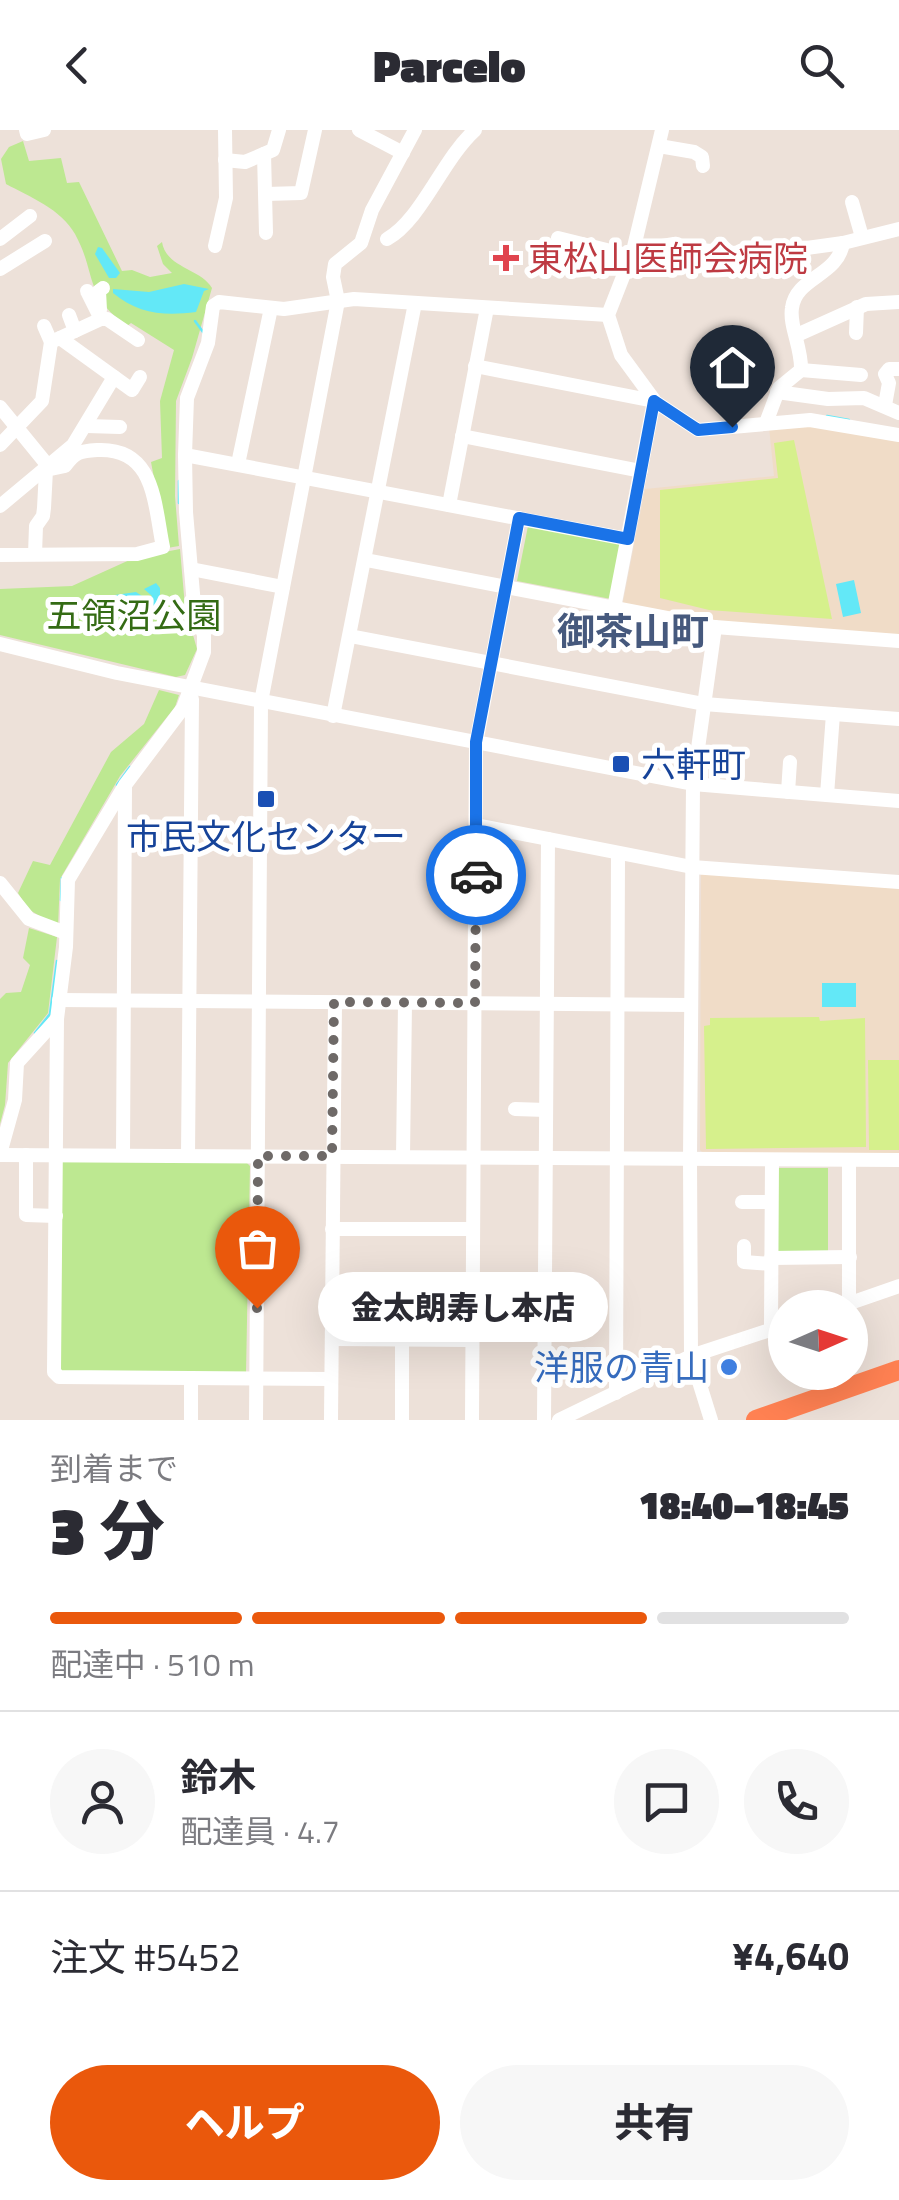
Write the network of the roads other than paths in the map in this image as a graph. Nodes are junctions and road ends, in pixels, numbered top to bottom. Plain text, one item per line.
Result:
1 (26, 130) edge
2 (44, 130) edge
3 (225, 130) edge
4 (279, 130) edge
5 (315, 130) edge
6 (359, 130) edge
7 (415, 130) edge
8 (475, 130) edge
9 (661, 138) edge
10 (403, 153) junction
11 (264, 154) junction
12 (226, 160) junction
13 (703, 166) dead end
14 (266, 194) junction
15 (852, 202) dead end
16 (30, 216) dead end
17 (899, 229) edge
18 (266, 233) dead end
19 (862, 237) junction
20 (558, 238) dead end
21 (0, 239) edge
22 (387, 239) dead end
23 (44, 241) dead end
24 (843, 243) junction
25 (215, 246) dead end
26 (632, 254) junction
27 (0, 269) edge
28 (103, 288) dead end
29 (87, 291) dead end
30 (338, 301) junction
31 (414, 302) junction
32 (899, 302) edge
33 (858, 307) junction
34 (270, 308) junction
35 (487, 308) junction
36 (69, 315) dead end
37 (608, 315) junction
38 (100, 317) junction
39 (44, 326) dead end
40 (75, 331) junction
41 (856, 333) dead end
42 (797, 335) junction
43 (56, 340) junction
44 (138, 340) dead end
45 (475, 366) junction
46 (899, 369) edge
47 (801, 370) junction
48 (861, 375) dead end
49 (140, 376) dead end
50 (114, 377) junction
51 (777, 392) junction
52 (654, 401) junction
53 (0, 407) edge
54 (892, 409) edge
55 (766, 424) junction
56 (87, 426) junction
57 (17, 428) junction
58 (120, 428) dead end
59 (899, 435) edge
60 (462, 436) junction
61 (0, 446) edge
62 (185, 455) junction
63 (238, 464) junction
64 (47, 469) junction
65 (641, 471) junction
66 (304, 477) junction
67 (378, 491) junction
68 (449, 505) junction
69 (0, 506) edge
70 (519, 518) junction
71 (628, 539) junction
72 (35, 554) junction
73 (0, 555) edge
74 (366, 560) junction
75 (192, 568) junction
76 (507, 586) junction
77 (283, 587) junction
78 (614, 608) junction
79 (715, 627) junction
80 (350, 636) junction
81 (899, 641) edge
82 (0, 644) edge
83 (491, 663) junction
84 (192, 688) junction
85 (262, 702) junction
86 (704, 704) junction
87 (832, 714) junction
88 (333, 716) junction
89 (899, 719) edge
90 (476, 742) junction
91 (790, 762) dead end
92 (693, 784) junction
93 (126, 785) junction
94 (788, 792) junction
95 (827, 795) junction
96 (899, 801) edge
97 (476, 825) junction
98 (548, 839) junction
99 (618, 854) junction
100 (692, 867) junction
101 (899, 882) edge
102 (0, 883) edge
103 (66, 933) junction
104 (58, 1000) junction
105 (124, 1001) junction
106 (190, 1001) junction
107 (259, 1002) junction
108 (334, 1002) junction
109 (405, 1003) junction
110 (475, 1003) junction
111 (547, 1004) junction
112 (617, 1004) junction
113 (691, 1004) junction
114 (57, 1019) junction
115 (515, 1109) dead end
116 (546, 1110) junction
117 (0, 1154) edge
118 (26, 1155) junction
119 (57, 1155) junction
120 (123, 1155) junction
121 (188, 1156) junction
122 (258, 1156) junction
123 (332, 1156) junction
124 (403, 1158) junction
125 (474, 1158) junction
126 (546, 1158) junction
127 (616, 1158) junction
128 (690, 1159) junction
129 (772, 1160) junction
130 (899, 1160) edge
131 (849, 1161) junction
132 (742, 1202) dead end
133 (772, 1202) junction
134 (56, 1216) junction
135 (332, 1229) junction
136 (473, 1229) junction
137 (744, 1246) dead end
138 (850, 1257) junction
139 (771, 1261) junction
140 (389, 1284) dead end
141 (899, 1286) edge
142 (774, 1290) edge
143 (844, 1290) edge
144 (868, 1296) edge
145 (768, 1330) edge
146 (332, 1339) junction
147 (396, 1339) junction
148 (472, 1340) junction
149 (691, 1356) junction
150 (899, 1370) edge
151 (191, 1378) junction
152 (256, 1378) junction
153 (331, 1379) junction
154 (899, 1382) edge
155 (616, 1393) junction
156 (190, 1420) edge
157 (256, 1420) edge
158 (331, 1420) edge
159 (402, 1420) edge
160 (472, 1420) edge
161 (544, 1420) edge
162 (559, 1420) edge
163 (711, 1420) edge
164 (756, 1420) edge
165 (788, 1420) edge

1 - 2 street
3 - 12 street
4 - 11 street
5 - 14 street
6 - 10 street
7 - 10 street
8 - 22 street
9 - 13 street
9 - 26 street
10 - 30 street
11 - 12 street
11 - 14 street
12 - 25 street
14 - 18 street
15 - 19 street
16 - 21 street
17 - 19 street
19 - 24 street
20 - 26 street
23 - 27 street
24 - 26 street
24 - 42 street
26 - 37 street
28 - 38 street
29 - 38 street
30 - 31 street
30 - 34 street
30 - 66 street
31 - 35 street
31 - 67 street
32 - 33 street
33 - 41 street
33 - 42 street
34 - 62 street
34 - 63 street
35 - 37 street
35 - 45 street
36 - 40 street
37 - 52 street
38 - 40 street
38 - 44 street
39 - 43 street
40 - 43 street
42 - 47 street
43 - 50 street
43 - 57 street
45 - 52 street
45 - 60 street
46 - 54 street
47 - 48 street
47 - 51 street
49 - 50 street
50 - 56 street
51 - 54 street
51 - 55 street
52 - 55 street
52 - 65 street
53 - 57 street
55 - 59 street
56 - 58 street
56 - 64 street
57 - 61 street
57 - 64 street
60 - 65 street
60 - 68 street
62 - 63 street
62 - 75 street
63 - 66 street
64 - 69 street
64 - 72 street
64 - 72 street
65 - 71 street
66 - 67 street
66 - 77 street
67 - 68 street
67 - 74 street
68 - 70 street
70 - 71 street
70 - 76 street
71 - 78 street
72 - 73 street
74 - 76 street
74 - 80 street
75 - 77 street
75 - 84 street
76 - 78 street
76 - 83 street
77 - 85 street
78 - 79 street
79 - 81 street
79 - 86 street
80 - 83 street
80 - 88 street
82 - 84 street
83 - 86 street
83 - 90 street
84 - 85 street
84 - 93 street
84 - 106 street
85 - 88 street
85 - 107 street
86 - 87 street
86 - 92 street
87 - 89 street
87 - 95 street
88 - 90 street
90 - 92 street
90 - 97 street
91 - 94 street
92 - 94 street
92 - 100 street
93 - 103 street
93 - 105 street
94 - 95 street
95 - 96 street
97 - 98 street
97 - 110 street
98 - 99 street
98 - 111 street
99 - 100 street
99 - 112 street
100 - 101 street
100 - 113 street
102 - 103 street
103 - 104 street
104 - 105 street
104 - 114 street
105 - 106 street
105 - 120 street
106 - 107 street
106 - 121 street
107 - 108 street
107 - 122 street
108 - 109 street
108 - 123 street
109 - 110 street
109 - 124 street
110 - 111 street
110 - 125 street
111 - 112 street
111 - 116 street
112 - 113 street
112 - 127 street
113 - 128 street
114 - 117 street
114 - 119 street
115 - 116 street
116 - 126 street
117 - 118 street
118 - 119 street
118 - 134 street
119 - 120 street
119 - 134 street
120 - 121 street
121 - 122 street
122 - 123 street
122 - 152 street
123 - 124 street
123 - 135 street
124 - 125 street
125 - 126 street
125 - 136 street
126 - 127 street
126 - 161 street
127 - 128 street
127 - 155 street
128 - 129 street
128 - 149 street
129 - 131 street
129 - 133 street
130 - 131 street
131 - 138 street
132 - 133 street
133 - 139 street
134 - 151 street
135 - 136 street
135 - 146 street
136 - 148 street
137 - 139 street
138 - 139 street
138 - 143 street
139 - 142 street
140 - 147 street
141 - 144 street
145 - 149 street
146 - 147 street
146 - 153 street
147 - 148 street
147 - 159 street
148 - 160 street
149 - 155 street
149 - 163 street
150 - 164 highway
151 - 152 street
151 - 156 street
152 - 153 street
152 - 157 street
153 - 158 street
154 - 165 highway
155 - 162 street

